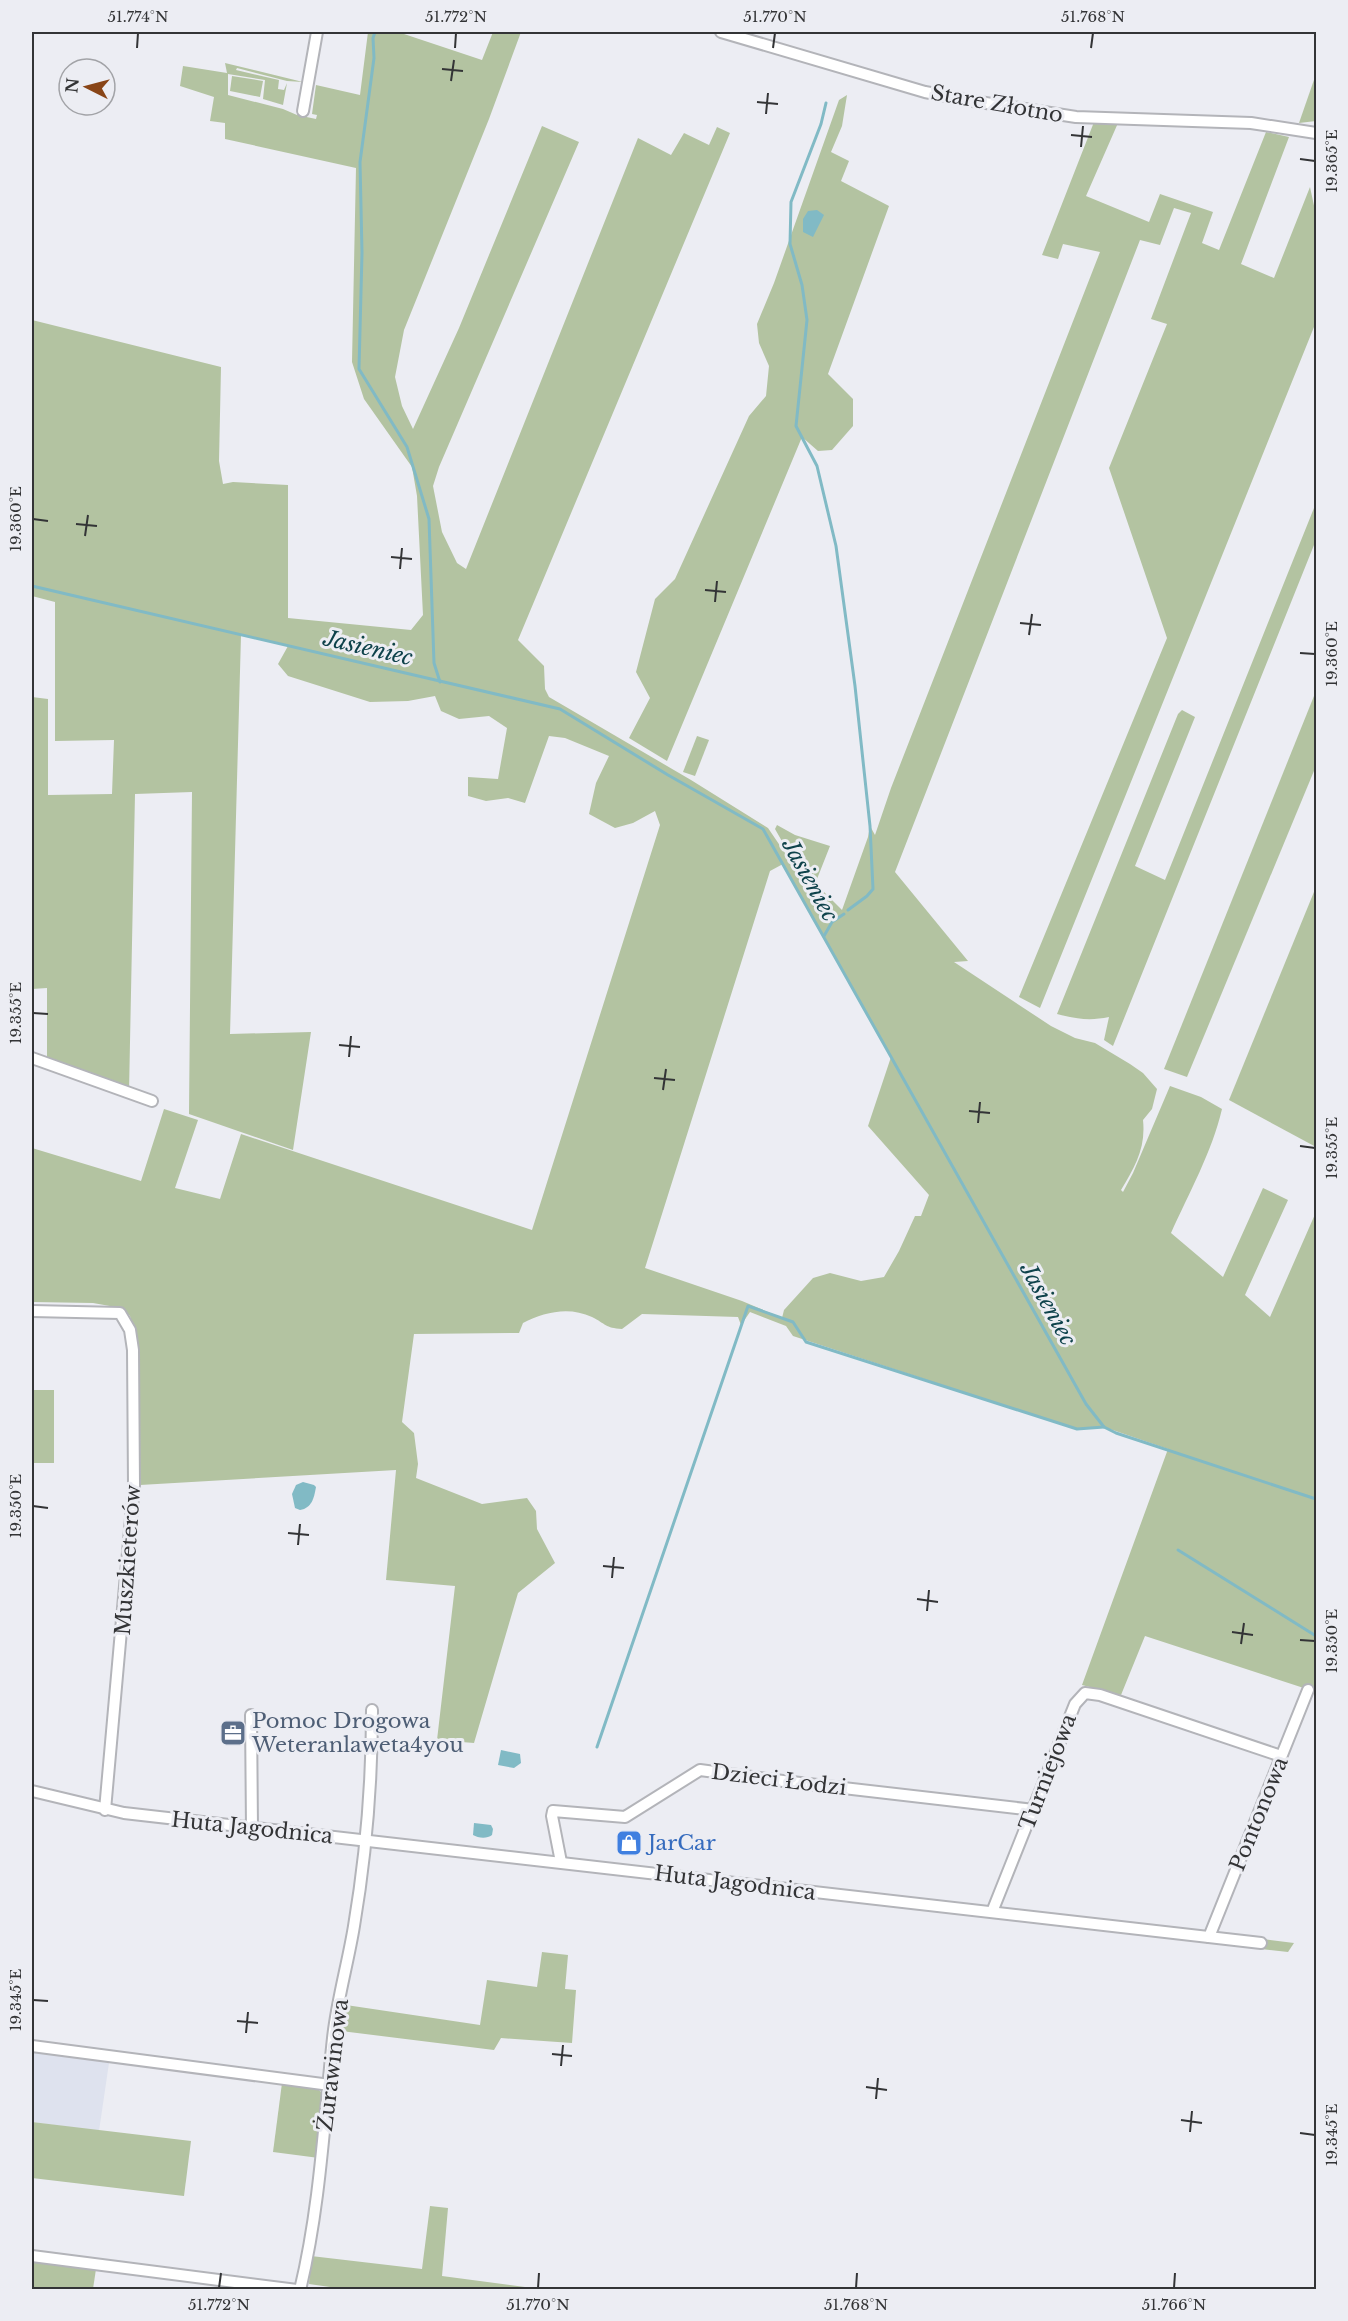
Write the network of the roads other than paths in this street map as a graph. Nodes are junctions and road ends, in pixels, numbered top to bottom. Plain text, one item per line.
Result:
1 (317, 32) edge
2 (722, 32) edge
3 (303, 111) dead end
4 (1317, 133) edge
5 (32, 1058) edge
6 (152, 1101) dead end
7 (32, 1311) edge
8 (1308, 1690) dead end
9 (372, 1710) dead end
10 (251, 1715) dead end
11 (1281, 1756) junction
12 (32, 1791) edge
13 (105, 1810) junction
14 (1034, 1810) junction
15 (252, 1828) junction
16 (365, 1840) junction
17 (561, 1862) junction
18 (992, 1912) junction
19 (1209, 1937) junction
20 (1261, 1943) dead end
21 (32, 2046) edge
22 (330, 2085) junction
23 (32, 2256) edge
24 (298, 2289) edge

1 - 3 street
2 - 4 street, Stare Złotno
5 - 6 street
7 - 13 street, Muszkieterów
8 - 11 street, Pontonowa
9 - 16 street, Żurawinowa
10 - 15 street
11 - 14 street, Turniejowa
11 - 19 street, Pontonowa
12 - 13 street, Huta Jagodnica
13 - 15 street, Huta Jagodnica
14 - 17 street, Dzieci Łodzi
14 - 18 street, Turniejowa
15 - 16 street, Huta Jagodnica
16 - 17 street, Huta Jagodnica
16 - 22 street, Żurawinowa
17 - 18 street, Huta Jagodnica
18 - 19 street, Huta Jagodnica
19 - 20 street, Huta Jagodnica
21 - 22 street
22 - 24 street, Żurawinowa
23 - 24 street

